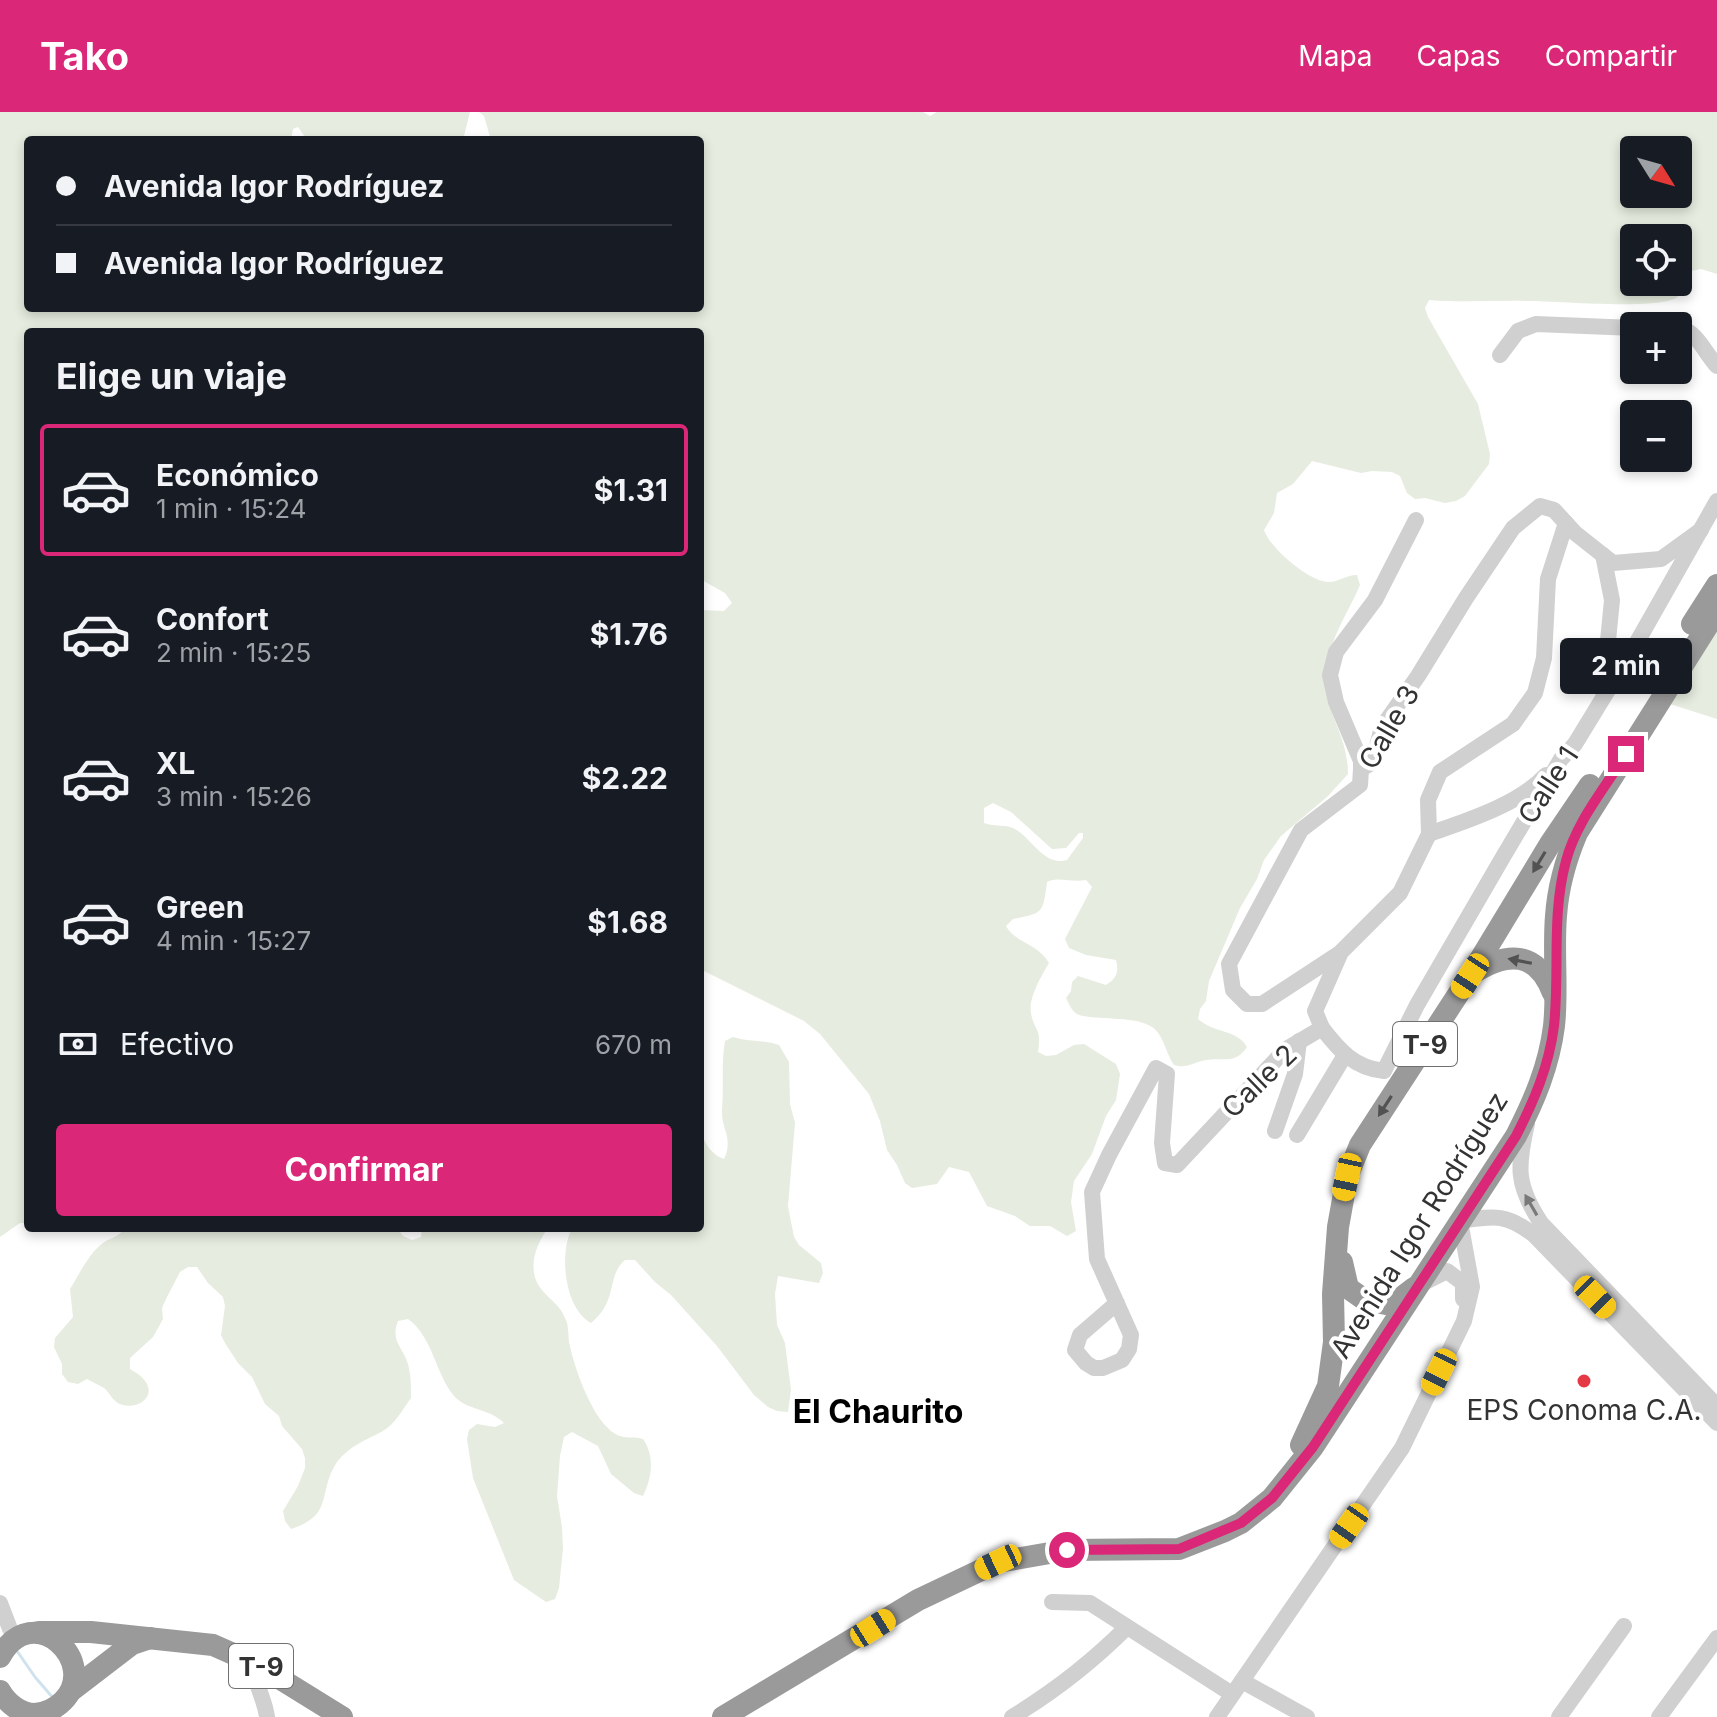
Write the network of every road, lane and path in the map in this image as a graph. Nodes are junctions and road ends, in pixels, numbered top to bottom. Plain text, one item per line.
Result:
1 (1620, 327) edge
2 (1692, 333) edge
3 (1500, 355) dead end
4 (1717, 366) edge
5 (1717, 501) edge
6 (1416, 520) dead end
7 (1566, 523) junction
8 (1701, 530) junction
9 (1603, 555) junction
10 (1717, 585) edge
11 (1717, 611) edge
12 (1602, 699) junction
13 (1561, 759) junction
14 (1361, 769) junction
15 (1429, 834) junction
16 (1341, 952) junction
17 (1470, 976) junction
18 (1555, 998) junction
19 (1322, 1028) junction
20 (1299, 1041) junction
21 (1345, 1055) junction
22 (1532, 1103) junction
23 (1275, 1131) dead end
24 (1297, 1135) dead end
25 (1340, 1213) junction
26 (1460, 1221) junction
27 (1419, 1285) junction
28 (1117, 1303) dead end
29 (1464, 1321) junction
30 (1717, 1406) edge
31 (1717, 1423) edge
32 (1225, 1531) junction
33 (1052, 1602) dead end
34 (0, 1603) edge
35 (1624, 1626) dead end
36 (1127, 1627) junction
37 (13, 1636) edge
38 (1717, 1638) edge
39 (171, 1639) junction
40 (258, 1665) junction
41 (1237, 1688) junction
42 (2, 1693) edge
43 (65, 1702) edge
44 (19, 1714) edge
45 (267, 1717) edge
46 (342, 1717) edge
47 (723, 1717) edge
48 (1012, 1717) edge
49 (1217, 1717) edge
50 (1307, 1717) edge
51 (1559, 1717) edge
52 (1659, 1717) edge

1 - 3 street
2 - 4 street
5 - 8 street, Calle 1
6 - 14 street
7 - 9 street
7 - 14 street, Calle 3
7 - 15 street, Calle 2
8 - 9 street
8 - 12 street, Calle 1
9 - 12 street
10 -> 17 highway, Avenida Igor Rodríguez / T-9
11 - 18 highway, Avenida Igor Rodríguez / T-9
12 - 13 street, Calle 1
13 - 15 street
13 - 21 street, Calle 1
14 - 16 street, Calle 3
15 - 16 street, Calle 2
16 - 19 street, Calle 2
18 -> 17 highway
17 -> 25 highway, Avenida Igor Rodríguez / T-9
18 - 22 highway, Avenida Igor Rodríguez / T-9
19 - 20 street, Calle 2
19 - 21 street
20 - 23 street
20 - 28 street, Calle 2
21 - 24 street
22 - 26 highway, Avenida Igor Rodríguez / T-9
30 -> 22 street
25 - 27 highway, T-9
25 - 32 highway, Avenida Igor Rodríguez / T-9
26 - 27 highway, Avenida Igor Rodríguez / T-9
26 - 29 street
26 - 31 street
27 - 29 street
27 - 32 highway, Avenida Igor Rodríguez / T-9
29 - 41 street
32 - 47 highway, Avenida Igor Rodríguez / T-9
33 - 36 street
34 - 37 street
35 - 51 street
36 - 41 street
36 - 48 street
37 - 39 highway, T-9
37 - 43 highway
38 - 52 street
39 - 40 highway, T-9
39 - 43 highway, T-9
40 - 45 street
40 - 46 highway, T-9
41 - 49 street
41 - 50 street
42 - 44 highway, T-9
43 - 44 highway, T-9

